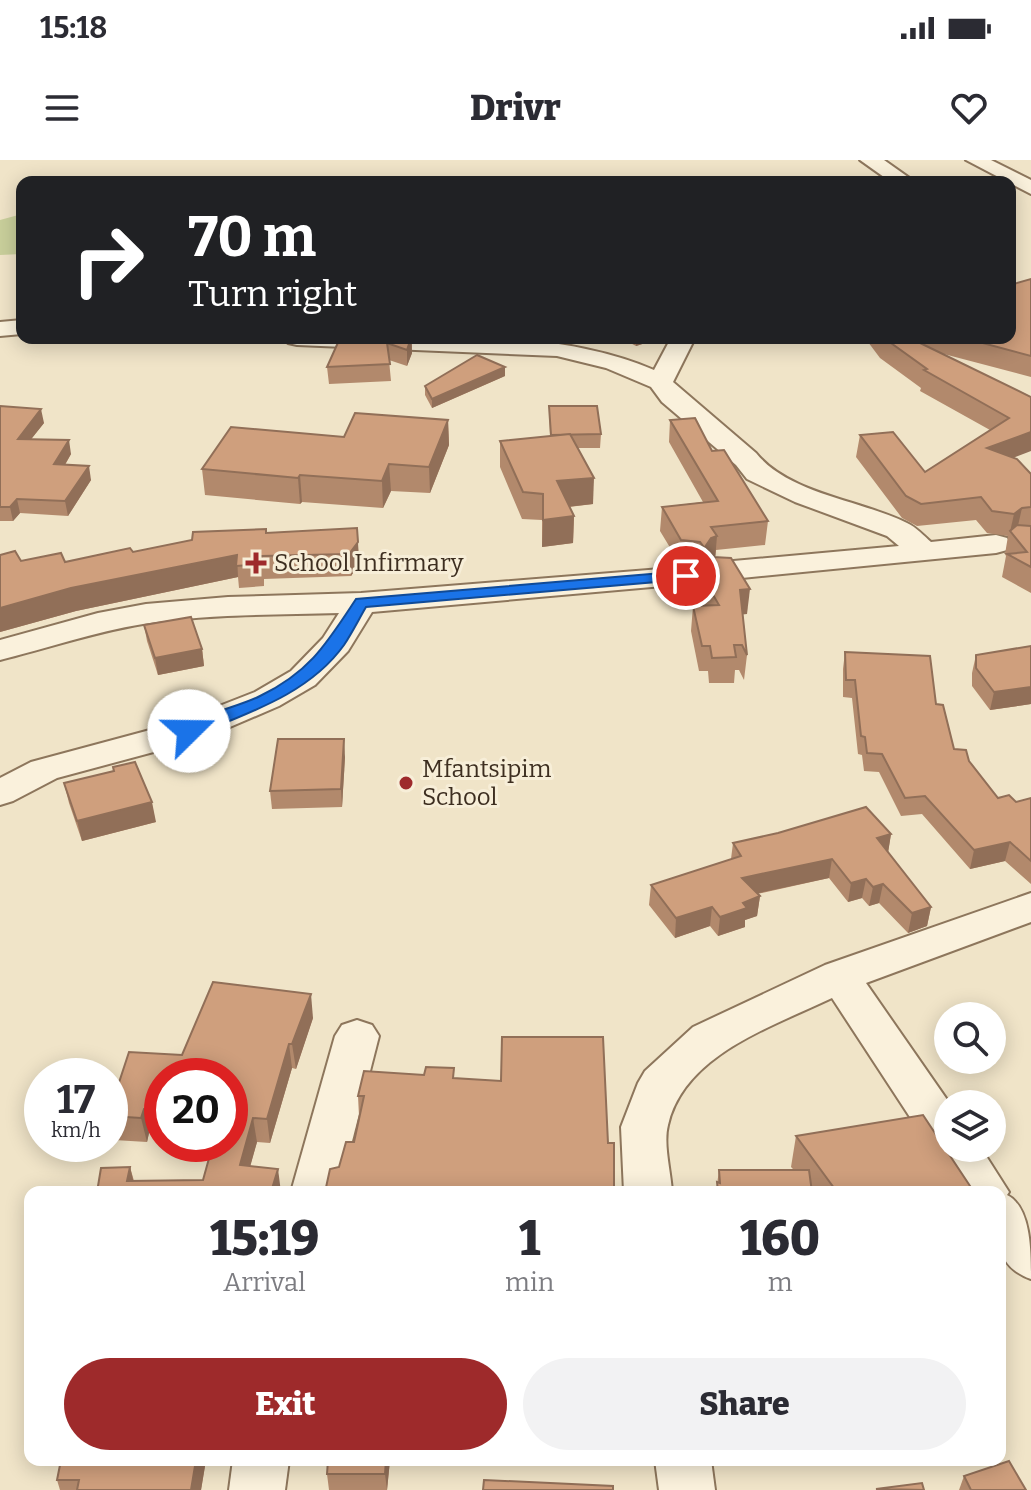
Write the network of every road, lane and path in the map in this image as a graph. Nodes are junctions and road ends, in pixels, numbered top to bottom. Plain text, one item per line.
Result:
1 (870, 160) edge
2 (976, 160) edge
3 (895, 176) edge
4 (1007, 176) edge
5 (534, 344) edge
6 (680, 344) edge
7 (660, 382) junction
8 (996, 544) dead end
9 (923, 551) junction
10 (722, 571) edge
11 (686, 576) dead end
12 (361, 603) junction
13 (0, 650) edge
14 (0, 793) edge
15 (1031, 907) edge
16 (840, 976) junction
17 (357, 1036) dead end
18 (934, 1118) edge
19 (965, 1162) edge
20 (317, 1186) edge
21 (648, 1186) edge
22 (981, 1186) edge
23 (1006, 1222) edge
24 (1031, 1258) edge
25 (260, 1466) edge
26 (684, 1466) edge
27 (257, 1490) edge
28 (687, 1490) edge

1 - 3 street
2 - 4 street
5 - 7 street
6 - 7 street
7 - 9 street
8 - 9 street
9 - 10 street
11 - 12 street
12 - 13 street
12 - 14 street
15 - 16 street
16 - 18 street
16 - 21 street
17 - 20 street
19 - 22 street
23 - 24 street
25 - 27 street
26 - 28 street

